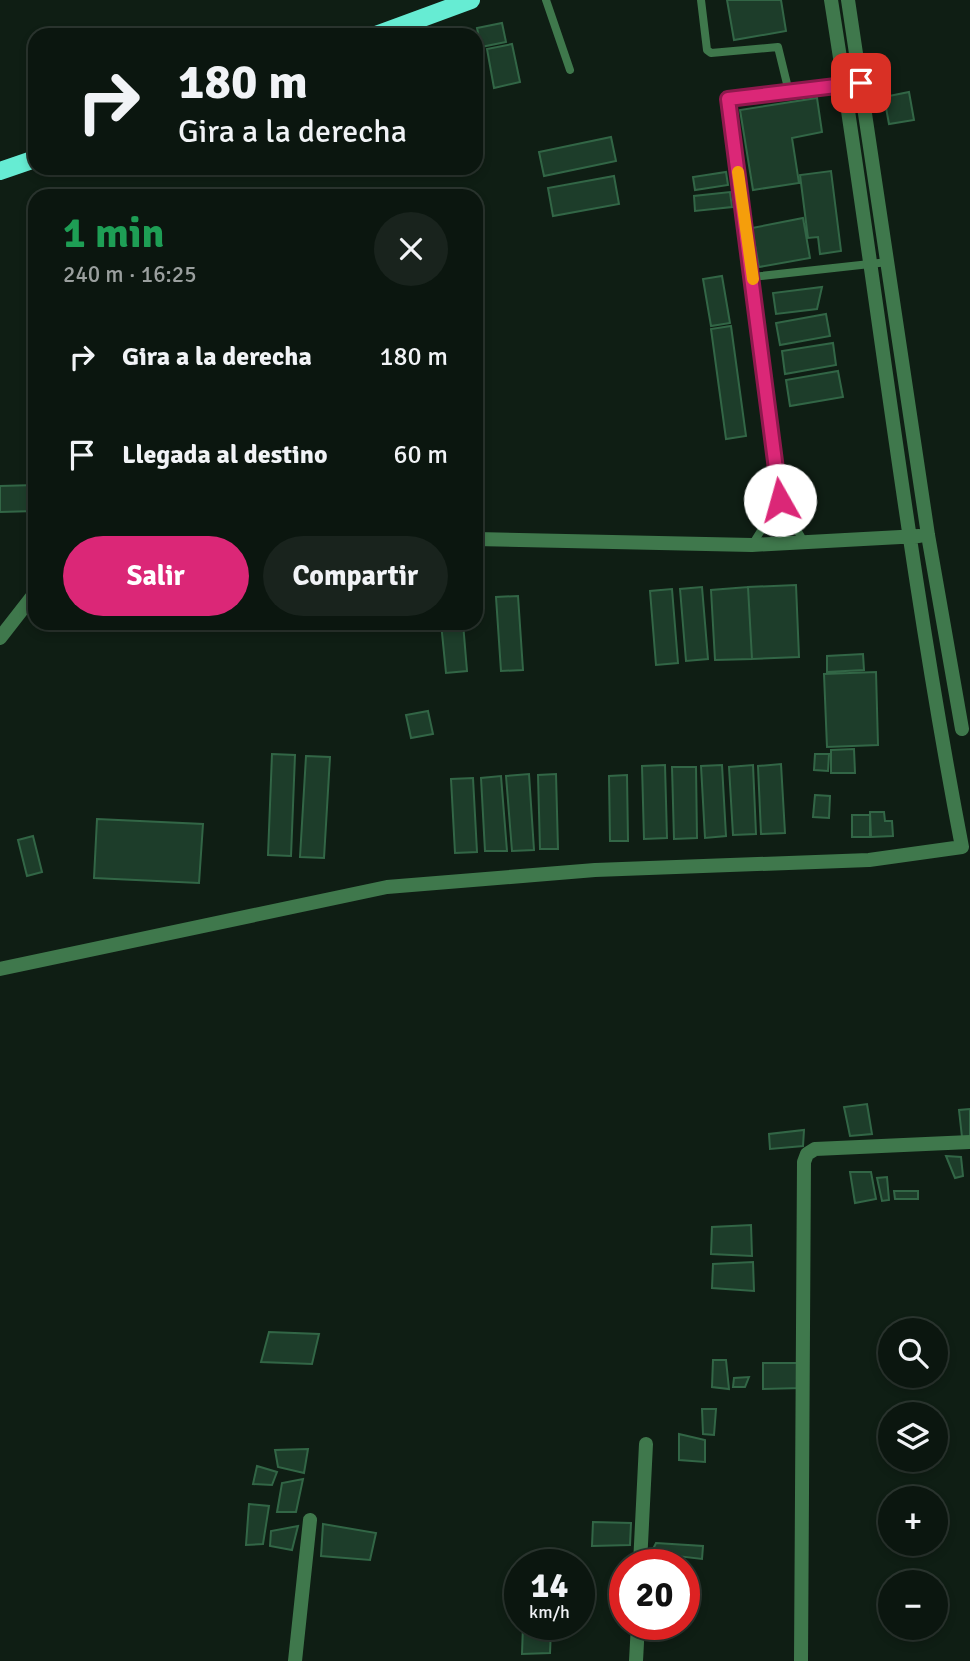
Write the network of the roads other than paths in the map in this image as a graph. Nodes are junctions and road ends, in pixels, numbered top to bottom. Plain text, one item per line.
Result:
1 (471, 0) edge
2 (546, 0) edge
3 (701, 0) edge
4 (831, 0) edge
5 (848, 0) edge
6 (395, 28) edge
7 (570, 70) dead end
8 (861, 83) junction
9 (845, 85) junction
10 (789, 92) junction
11 (28, 161) edge
12 (0, 170) edge
13 (888, 262) junction
14 (869, 263) junction
15 (752, 277) junction
16 (780, 500) junction
17 (928, 535) junction
18 (910, 536) junction
19 (483, 539) edge
20 (804, 542) junction
21 (752, 545) junction
22 (28, 602) edge
23 (0, 638) edge
24 (966, 729) edge
25 (940, 732) junction
26 (0, 969) edge
27 (970, 1142) edge
28 (646, 1444) dead end
29 (310, 1520) dead end
30 (641, 1549) edge
31 (637, 1640) edge
32 (295, 1661) edge
33 (636, 1661) edge
34 (801, 1661) edge

1 - 6 main road
2 - 7 lane
3 - 10 lane
4 - 9 street
5 - 8 street
8 - 9 lane
8 - 13 street
9 - 10 lane
9 - 14 street
10 - 15 lane
11 - 12 main road
13 - 14 lane
13 - 17 street
14 - 15 lane
14 - 18 street
15 - 16 lane
16 - 20 lane
16 - 21 lane
17 - 18 street
17 - 24 street
18 - 20 street
18 - 25 street
19 - 21 street
20 - 21 street
22 - 23 street
24 - 25 street
25 - 26 street
27 - 34 street
28 - 30 street
29 - 32 street
31 - 33 street

